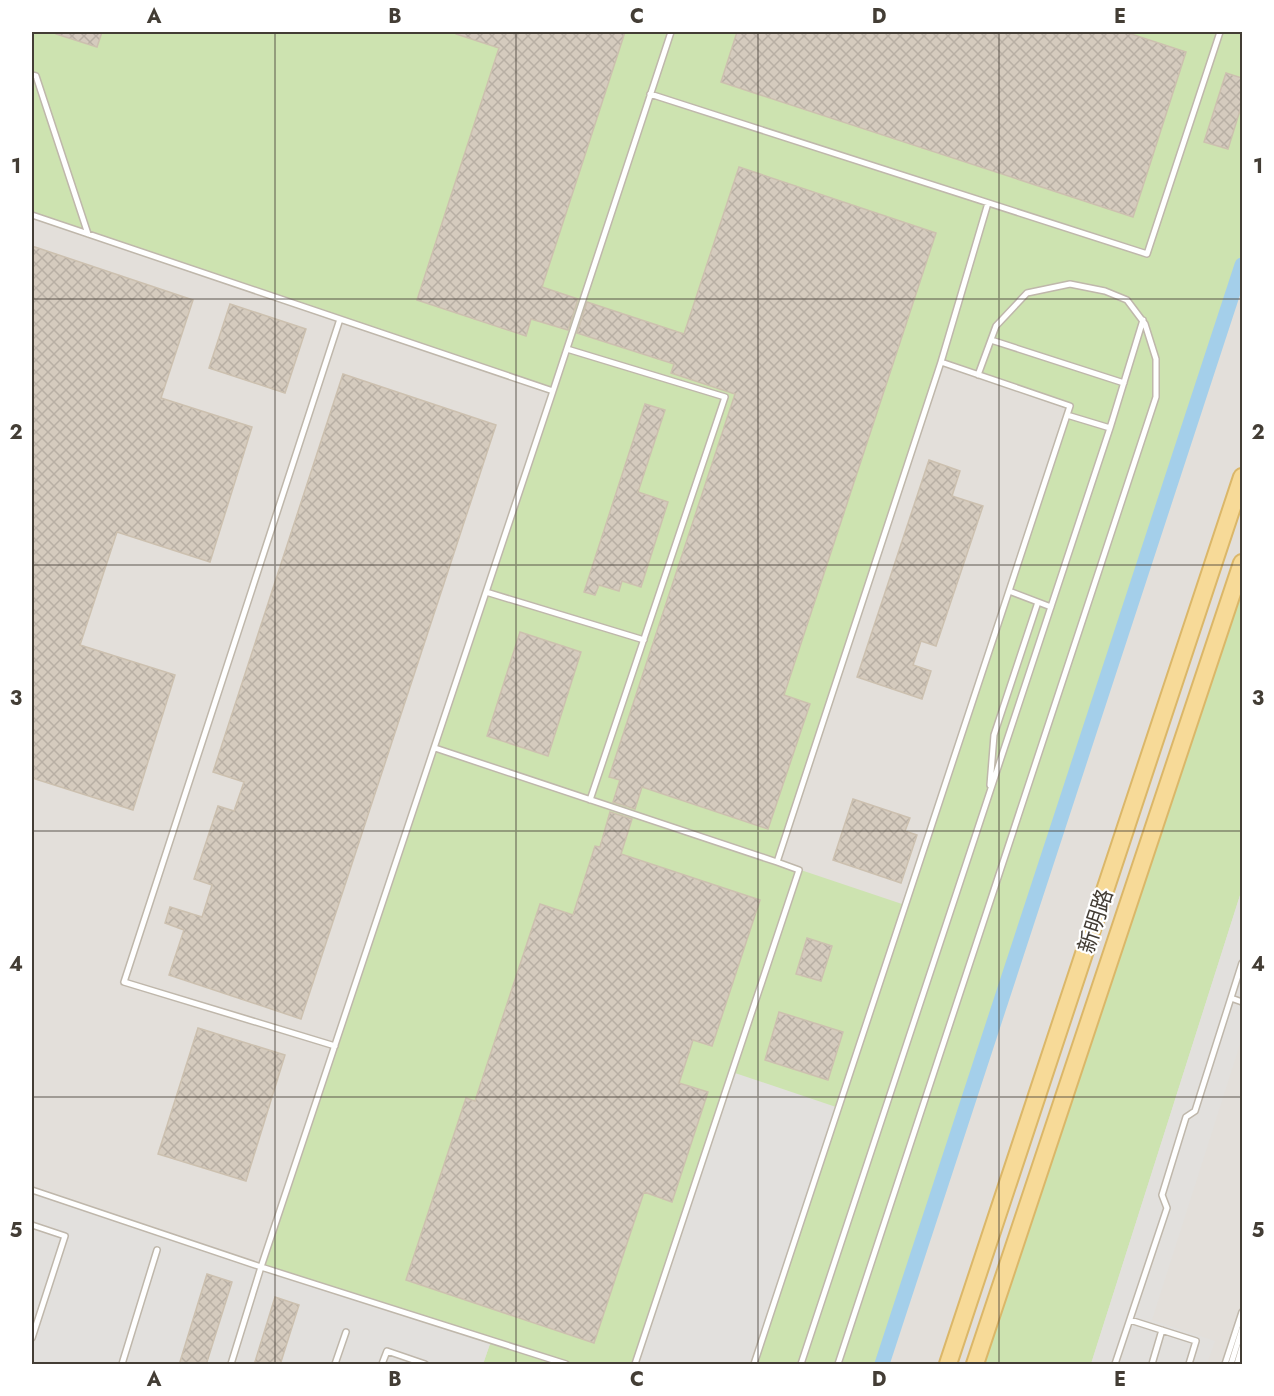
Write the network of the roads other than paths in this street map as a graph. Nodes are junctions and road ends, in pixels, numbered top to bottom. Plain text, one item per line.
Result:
1 (671, 32) edge
2 (1220, 32) edge
3 (32, 75) edge
4 (650, 94) junction
5 (988, 203) junction
6 (32, 215) edge
7 (88, 234) junction
8 (340, 319) junction
9 (1143, 320) junction
10 (991, 340) junction
11 (567, 349) junction
12 (941, 362) junction
13 (978, 375) junction
14 (1124, 383) junction
15 (553, 391) junction
16 (1067, 415) junction
17 (1110, 428) junction
18 (1242, 477) edge
19 (1242, 563) edge
20 (1009, 591) junction
21 (486, 592) junction
22 (1038, 602) junction
23 (1051, 607) junction
24 (644, 640) junction
25 (435, 748) junction
26 (990, 793) junction
27 (590, 800) junction
28 (777, 862) junction
29 (1242, 963) edge
30 (1231, 998) junction
31 (1242, 1002) edge
32 (335, 1046) junction
33 (32, 1190) edge
34 (32, 1225) edge
35 (157, 1250) dead end
36 (261, 1267) junction
37 (1242, 1312) edge
38 (1130, 1320) junction
39 (1242, 1329) edge
40 (1162, 1330) junction
41 (346, 1332) dead end
42 (32, 1338) edge
43 (1242, 1347) edge
44 (122, 1365) edge
45 (231, 1365) edge
46 (335, 1365) edge
47 (382, 1365) edge
48 (425, 1365) edge
49 (566, 1365) edge
50 (635, 1365) edge
51 (754, 1365) edge
52 (801, 1365) edge
53 (838, 1365) edge
54 (948, 1365) edge
55 (975, 1365) edge
56 (1115, 1365) edge
57 (1152, 1365) edge
58 (1189, 1365) edge
59 (1225, 1365) edge
60 (1231, 1365) edge
61 (1237, 1365) edge

1 - 4 lane
2 - 5 lane
3 - 7 lane
4 - 5 lane
4 - 11 lane
5 - 12 lane
6 - 7 lane
7 - 8 lane
8 - 15 lane
8 - 32 lane
9 - 10 lane
9 - 14 lane
9 - 53 lane
10 - 13 lane
10 - 14 lane
11 - 15 lane
11 - 24 lane
12 - 13 lane
12 - 28 lane
13 - 16 lane
14 - 17 lane
15 - 21 lane
16 - 17 lane
16 - 20 lane
17 - 23 lane
18 - 54 main road, 新明路
19 - 55 main road, 新明路
20 - 22 lane
20 - 51 lane
21 - 24 lane
21 - 25 lane
22 - 23 lane
22 - 26 lane
23 - 26 lane
24 - 27 lane
25 - 27 lane
25 - 32 lane
26 - 52 lane
27 - 28 lane
28 - 50 lane
29 - 30 lane
30 - 31 lane
30 - 38 lane
32 - 36 lane
33 - 36 lane
34 - 42 lane
35 - 44 lane
36 - 45 lane
36 - 49 lane
37 - 59 lane
38 - 40 lane
38 - 56 lane
39 - 60 lane
40 - 57 lane
40 - 58 lane
41 - 46 lane
43 - 61 lane
47 - 48 lane

